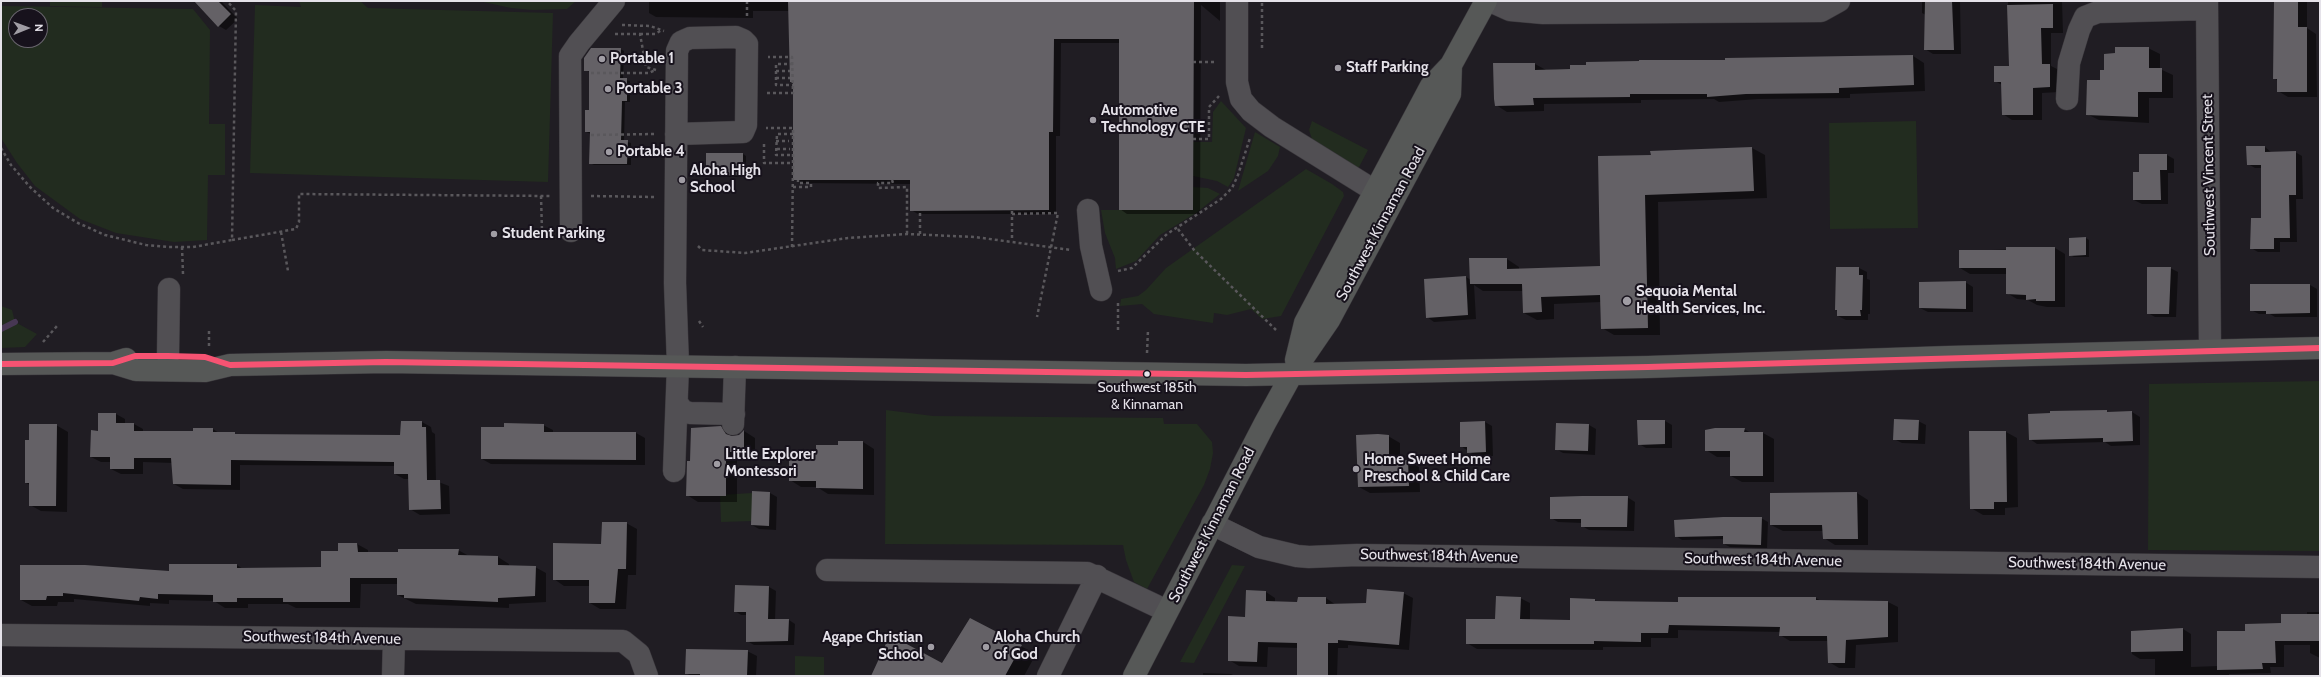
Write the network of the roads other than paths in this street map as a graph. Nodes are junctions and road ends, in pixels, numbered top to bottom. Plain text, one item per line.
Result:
1 (614, 1) edge
2 (1237, 1) edge
3 (1486, 1) edge
4 (1490, 1) edge
5 (1839, 1) edge
6 (2207, 5) edge
7 (1451, 65) junction
8 (2067, 99) dead end
9 (676, 134) junction
10 (1375, 191) junction
11 (1088, 210) dead end
12 (572, 231) dead end
13 (1098, 280) road end
14 (169, 289) dead end
15 (2320, 348) edge
16 (2210, 349) junction
17 (168, 356) junction
18 (220, 362) junction
19 (113, 363) junction
20 (1, 364) edge
21 (678, 365) junction
22 (735, 367) junction
23 (1292, 374) junction
24 (676, 403) junction
25 (674, 471) dead end
26 (1212, 524) junction
27 (2320, 567) edge
28 (827, 570) dead end
29 (1097, 576) junction
30 (1167, 611) junction
31 (1, 635) edge
32 (394, 639) junction
33 (393, 676) edge
34 (647, 676) edge
35 (1048, 676) edge
36 (1134, 676) edge

1 - 12 street
2 - 10 street
3 - 7 main road, Southwest Kinnaman Road
4 - 5 street
6 - 8 street
6 - 16 street, Southwest Vincent Street
7 - 10 main road, Southwest Kinnaman Road
7 - 23 main road, Southwest Kinnaman Road
9 - 9 street
9 - 21 street
10 - 23 main road, Southwest Kinnaman Road
11 - 13 street
14 - 17 street
15 - 16 main road
16 - 23 main road
17 - 18 main road
17 - 19 main road
18 - 19 main road
18 - 21 main road
19 - 20 main road
21 - 22 main road
21 - 24 street
22 - 23 main road
22 - 24 street
23 - 26 main road, Southwest Kinnaman Road
24 - 25 street
26 - 27 street, Southwest 184th Avenue
26 - 30 main road, Southwest Kinnaman Road
28 - 29 street
29 - 30 street
29 - 35 street
30 - 36 main road, Southwest Kinnaman Road
31 - 32 street, Southwest 184th Avenue
32 - 33 street
32 - 34 street, Southwest 184th Avenue

